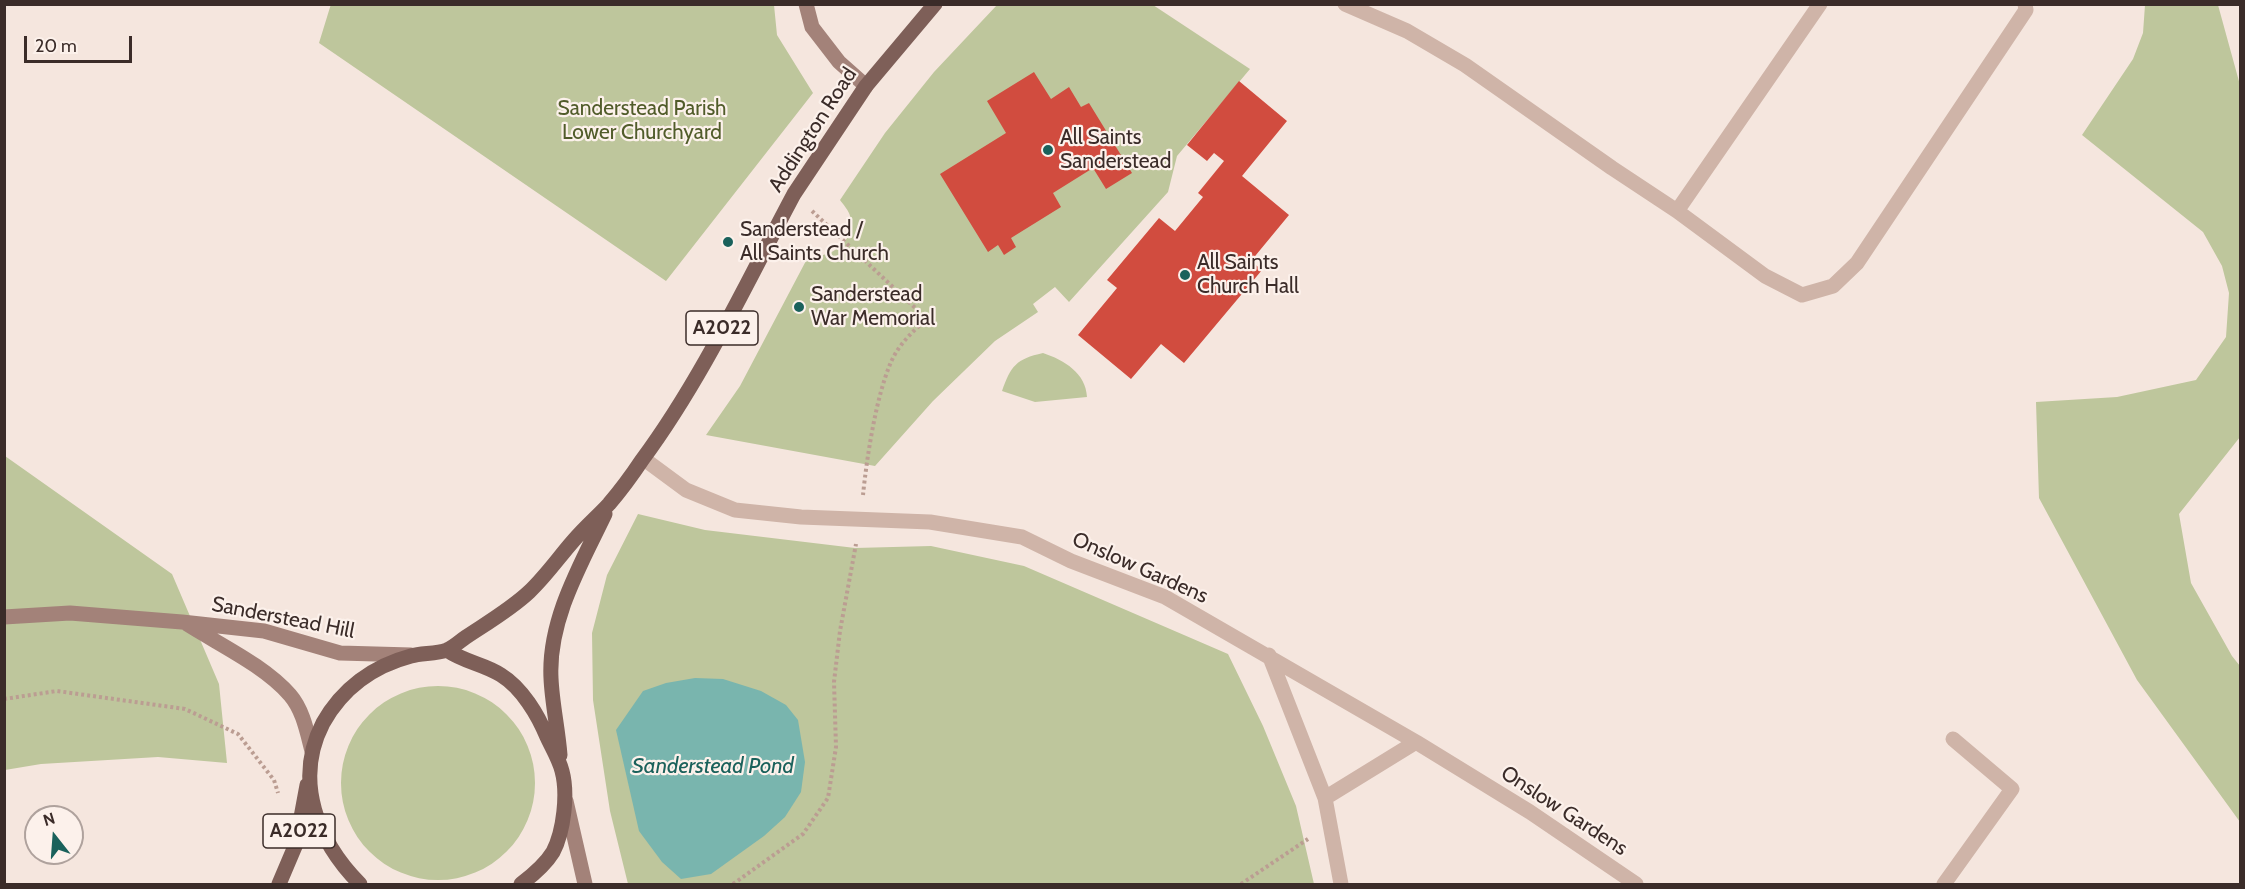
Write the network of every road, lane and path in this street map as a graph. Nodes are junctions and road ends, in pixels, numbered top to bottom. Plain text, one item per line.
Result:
1 (806, 4) edge
2 (935, 4) edge
3 (1345, 4) edge
4 (1820, 4) edge
5 (2025, 4) edge
6 (866, 86) junction
7 (794, 194) junction
8 (1677, 211) junction
9 (644, 459) junction
10 (610, 503) junction
11 (860, 519) junction
12 (4, 617) edge
13 (182, 622) junction
14 (447, 650) junction
15 (413, 655) junction
16 (1269, 655) junction
17 (4, 699) edge
18 (1953, 739) dead end
19 (1416, 742) junction
20 (312, 751) junction
21 (562, 770) junction
22 (308, 776) junction
23 (566, 798) junction
24 (1325, 798) junction
25 (281, 801) dead end
26 (1332, 835) junction
27 (279, 885) edge
28 (360, 885) edge
29 (521, 885) edge
30 (585, 885) edge
31 (733, 885) edge
32 (1241, 885) edge
33 (1341, 885) edge
34 (1636, 885) edge
35 (1944, 885) edge

1 - 6 main road
2 - 6 main road, Addington Road / A2022
3 - 8 street
4 - 8 street
5 - 8 street
6 - 7 main road, Addington Road / A2022
7 - 9 main road, Addington Road / A2022
7 - 11 path
9 - 10 main road, Addington Road / A2022
9 - 11 street, Onslow Gardens
10 - 14 main road, A2022
10 - 21 main road, A2022
11 - 16 street, Onslow Gardens
11 - 31 path
12 - 13 main road, Sanderstead Hill
13 - 15 main road, Sanderstead Hill
13 - 20 main road, Sanderstead Hill
14 - 15 main road
14 - 21 main road
15 - 20 main road
16 - 19 street, Onslow Gardens
16 - 24 street
17 - 25 path
18 - 35 street
19 - 24 street
19 - 34 street, Onslow Gardens
20 - 22 main road
21 - 23 main road
22 - 27 main road, A2022
22 - 28 main road
23 - 29 main road
23 - 30 main road
24 - 26 street
26 - 32 path
26 - 33 street

